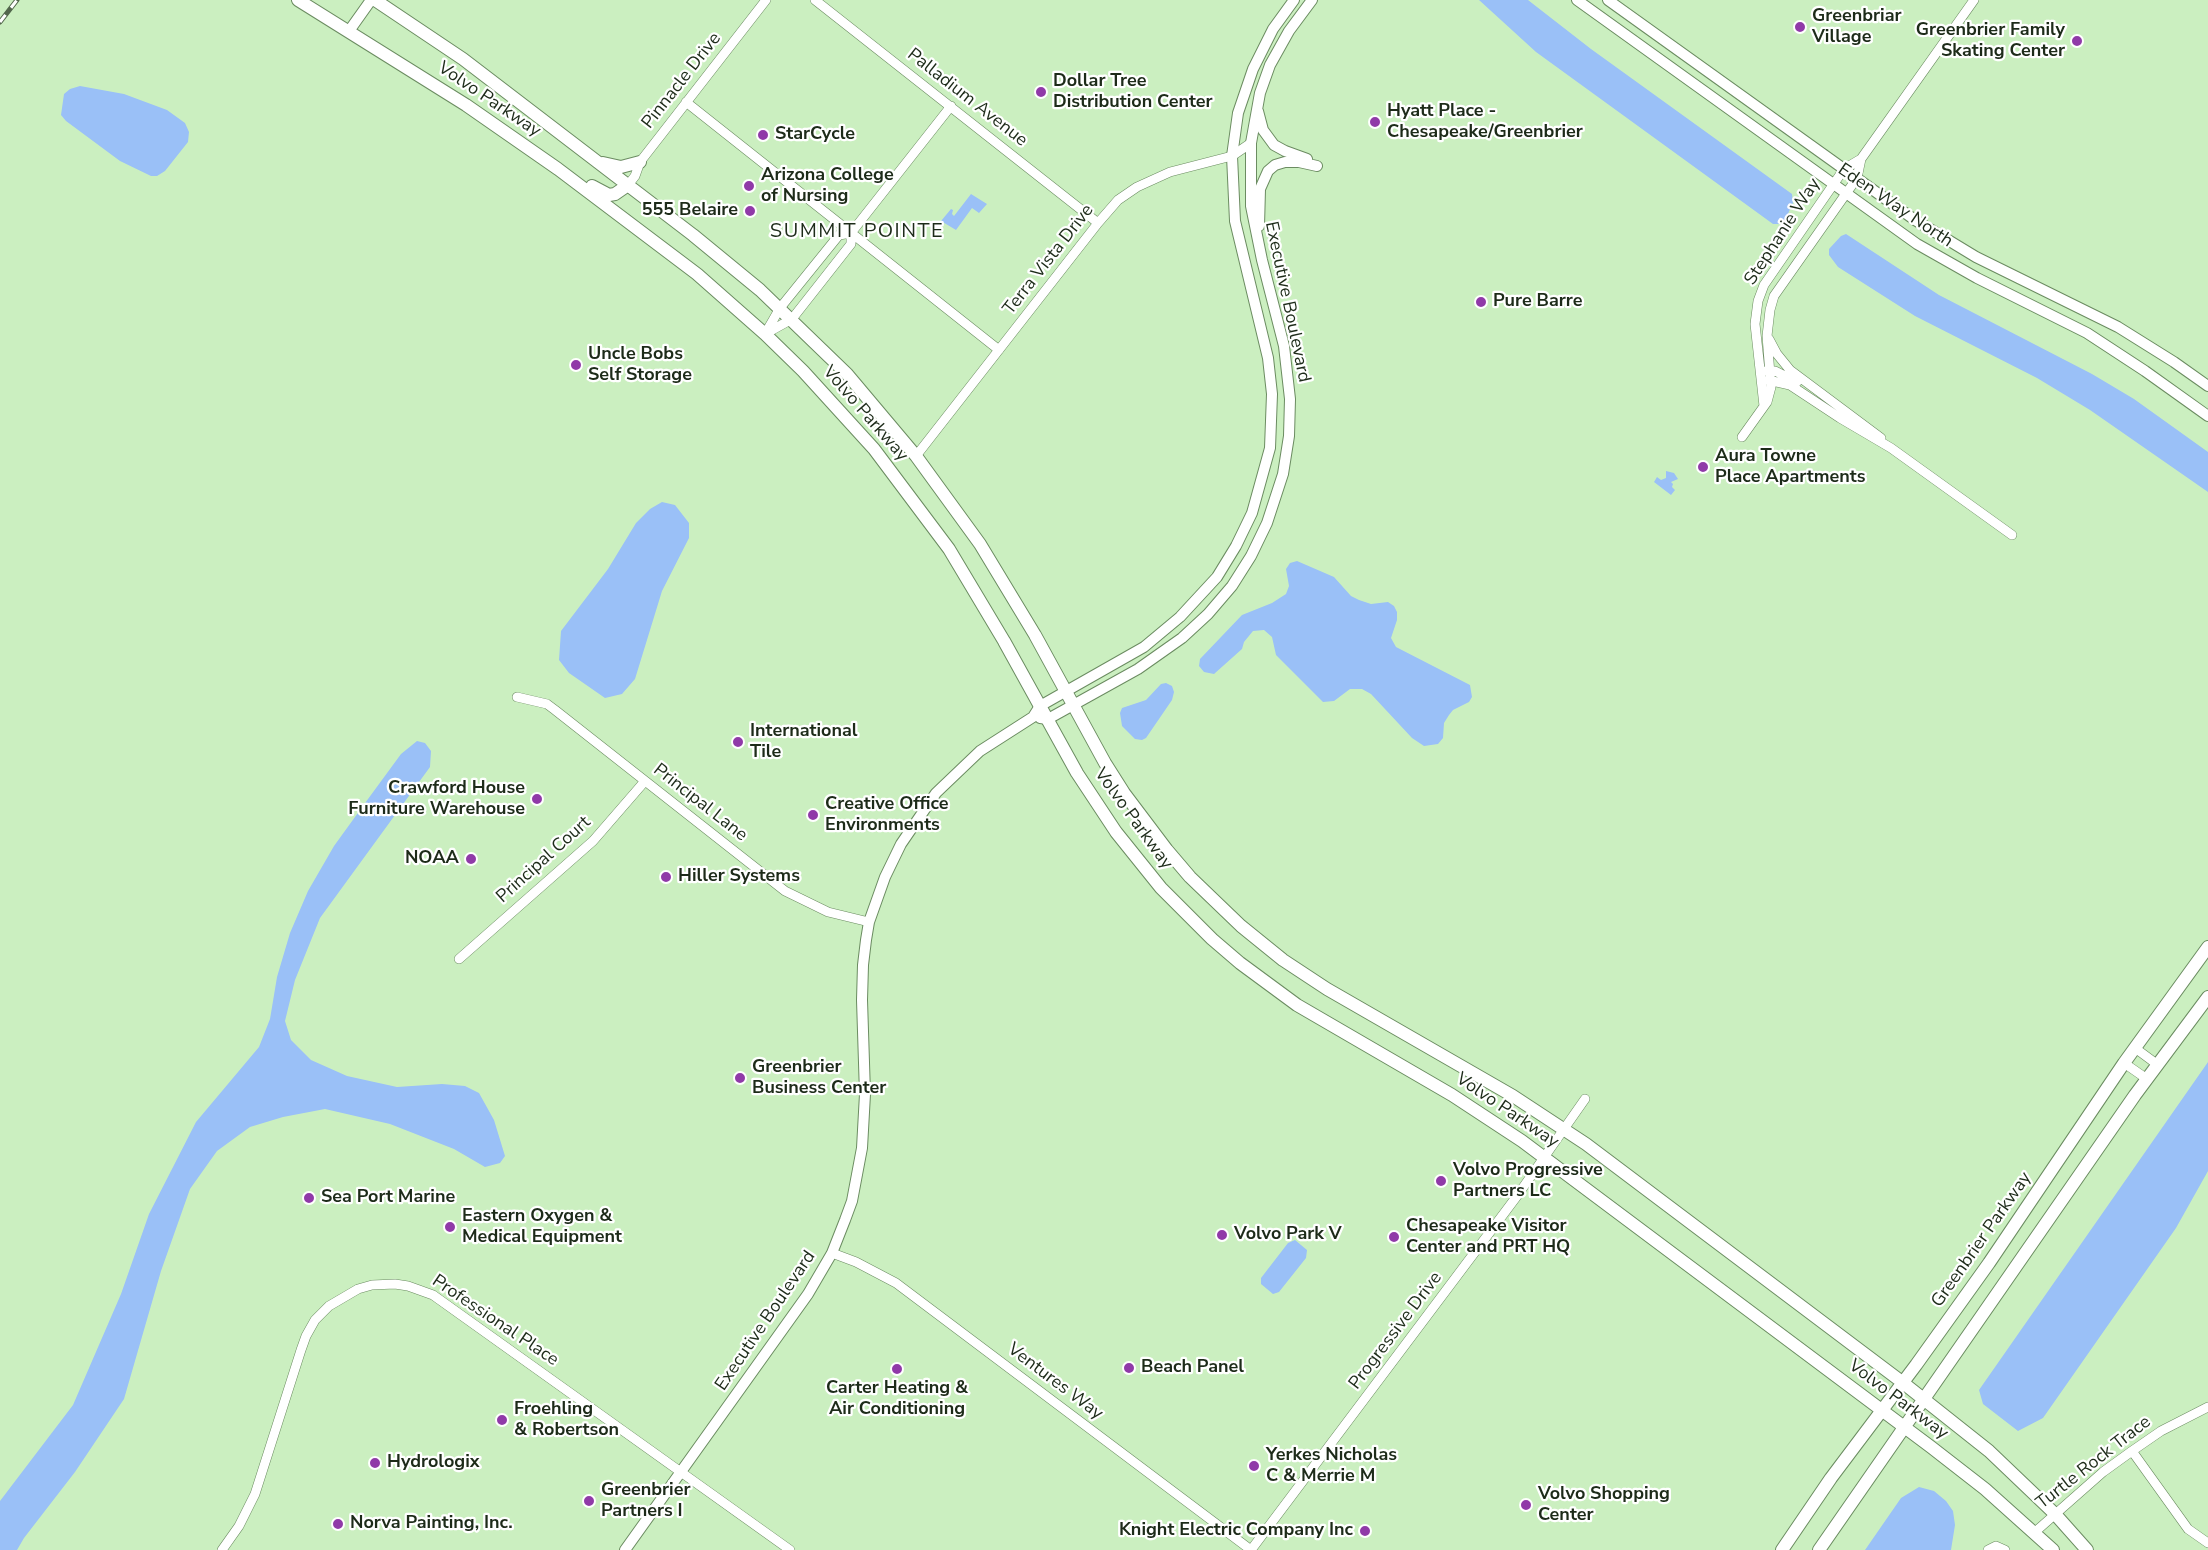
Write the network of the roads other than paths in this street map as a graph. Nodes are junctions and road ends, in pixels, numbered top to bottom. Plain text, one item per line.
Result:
1 (298, 0) edge
2 (373, 0) edge
3 (766, 0) edge
4 (815, 0) edge
5 (1294, 0) edge
6 (1312, 0) edge
7 (1577, 0) edge
8 (1608, 0) edge
9 (1974, 0) edge
10 (349, 31) junction
11 (686, 102) junction
12 (951, 106) junction
13 (1257, 107) junction
14 (496, 125) junction
15 (1251, 143) junction
16 (1232, 156) junction
17 (1860, 159) junction
18 (598, 162) junction
19 (640, 162) junction
20 (1844, 169) junction
21 (1857, 178) junction
22 (628, 185) junction
23 (1833, 185) junction
24 (1846, 193) junction
25 (1098, 223) junction
26 (851, 233) junction
27 (1258, 244) junction
28 (780, 308) junction
29 (792, 319) junction
30 (765, 334) junction
31 (1767, 336) junction
32 (999, 350) junction
33 (1766, 375) junction
34 (2208, 386) edge
35 (1840, 406) junction
36 (2208, 416) edge
37 (1742, 437) dead end
38 (1891, 448) junction
39 (916, 456) junction
40 (2012, 535) dead end
41 (1066, 692) junction
42 (518, 697) dead end
43 (1073, 705) junction
44 (1040, 706) junction
45 (1033, 717) junction
46 (1048, 719) junction
47 (645, 781) junction
48 (869, 921) junction
49 (2208, 947) edge
50 (459, 959) dead end
51 (2208, 998) edge
52 (2135, 1048) junction
53 (2124, 1063) junction
54 (2158, 1065) junction
55 (2147, 1079) junction
56 (1585, 1099) dead end
57 (1564, 1129) junction
58 (1544, 1157) junction
59 (832, 1253) junction
60 (1902, 1382) junction
61 (1923, 1398) junction
62 (2208, 1407) edge
63 (1880, 1410) junction
64 (1904, 1427) junction
65 (2132, 1451) junction
66 (681, 1472) junction
67 (2055, 1514) junction
68 (2035, 1532) junction
69 (2208, 1543) edge
70 (222, 1550) edge
71 (625, 1550) edge
72 (790, 1550) edge
73 (1251, 1550) edge
74 (1782, 1550) edge
75 (1819, 1550) edge
76 (1988, 1550) edge
77 (2005, 1550) edge
78 (2053, 1550) edge
79 (2087, 1550) edge

1 - 10 main road, Volvo Parkway
2 - 10 street
2 - 18 main road, Volvo Parkway
3 - 11 street, Pinnacle Drive
4 - 12 street, Palladium Avenue
5 - 16 street, Executive Boulevard
6 - 13 street, Executive Boulevard
7 - 23 street, Eden Way North
8 - 20 street, Eden Way North
9 - 17 street, Stephanie Way
10 - 14 main road, Volvo Parkway
11 - 19 street, Pinnacle Drive
11 - 26 street
12 - 25 street, Palladium Avenue
12 - 26 street
13 - 15 street, Executive Boulevard
13 - 27 street
14 - 22 main road
14 - 30 main road, Volvo Parkway
15 - 16 street, Terra Vista Drive
15 - 27 street, Executive Boulevard
16 - 25 street, Terra Vista Drive
16 - 41 street, Executive Boulevard
17 - 20 street, Stephanie Way
17 - 21 street, Stephanie Way
18 - 19 main road
18 - 22 main road, Volvo Parkway
19 - 22 street, Pinnacle Drive
20 - 21 street, Eden Way North
20 - 23 street, Stephanie Way
21 - 24 street, Stephanie Way
21 - 34 street, Eden Way North
22 - 28 main road, Volvo Parkway
23 - 24 street, Eden Way North
23 - 33 street, Stephanie Way
24 - 31 street, Stephanie Way
24 - 36 street, Eden Way North
25 - 32 street, Terra Vista Drive
26 - 28 street
26 - 29 street
26 - 32 street
27 - 43 street, Executive Boulevard
28 - 29 main road, Volvo Parkway
28 - 30 street
29 - 30 street
29 - 39 main road, Volvo Parkway
30 - 44 main road, Volvo Parkway
31 - 33 street, Stephanie Way
31 - 35 street
32 - 39 street, Terra Vista Drive
33 - 35 street
33 - 37 street, Stephanie Way
33 - 38 street
35 - 38 street
38 - 40 street
39 - 41 main road, Volvo Parkway
41 - 43 main road, Volvo Parkway
41 - 44 street, Executive Boulevard
42 - 47 street, Principal Lane
43 - 46 street, Executive Boulevard
43 - 57 main road, Volvo Parkway
44 - 45 street, Executive Boulevard
44 - 46 main road, Volvo Parkway
45 - 46 street
45 - 48 street, Executive Boulevard
46 - 58 main road, Volvo Parkway
47 - 48 street, Principal Lane
47 - 50 street, Principal Court
48 - 59 street, Executive Boulevard
49 - 52 main road, Greenbrier Parkway
51 - 54 main road
52 - 53 main road, Greenbrier Parkway
52 - 54 street
53 - 55 street
53 - 60 main road, Greenbrier Parkway
54 - 55 main road
55 - 61 main road
56 - 57 street, Progressive Drive
57 - 58 street, Progressive Drive
57 - 60 main road, Volvo Parkway
58 - 63 main road, Volvo Parkway
58 - 73 street, Progressive Drive
59 - 66 street, Executive Boulevard
59 - 73 street, Ventures Way
60 - 61 main road, Volvo Parkway
60 - 63 main road, Greenbrier Parkway
61 - 64 main road
61 - 67 main road, Volvo Parkway
62 - 65 street, Turtle Rock Trace
63 - 64 main road, Volvo Parkway
63 - 74 main road, Greenbrier Parkway
64 - 68 main road, Volvo Parkway
64 - 75 main road
65 - 67 street, Turtle Rock Trace
65 - 69 street
66 - 70 street, Professional Place
66 - 71 street, Executive Boulevard
66 - 72 street, Professional Place
67 - 68 street, Turtle Rock Trace
67 - 79 main road, Volvo Parkway
68 - 78 main road, Volvo Parkway
76 - 77 street

